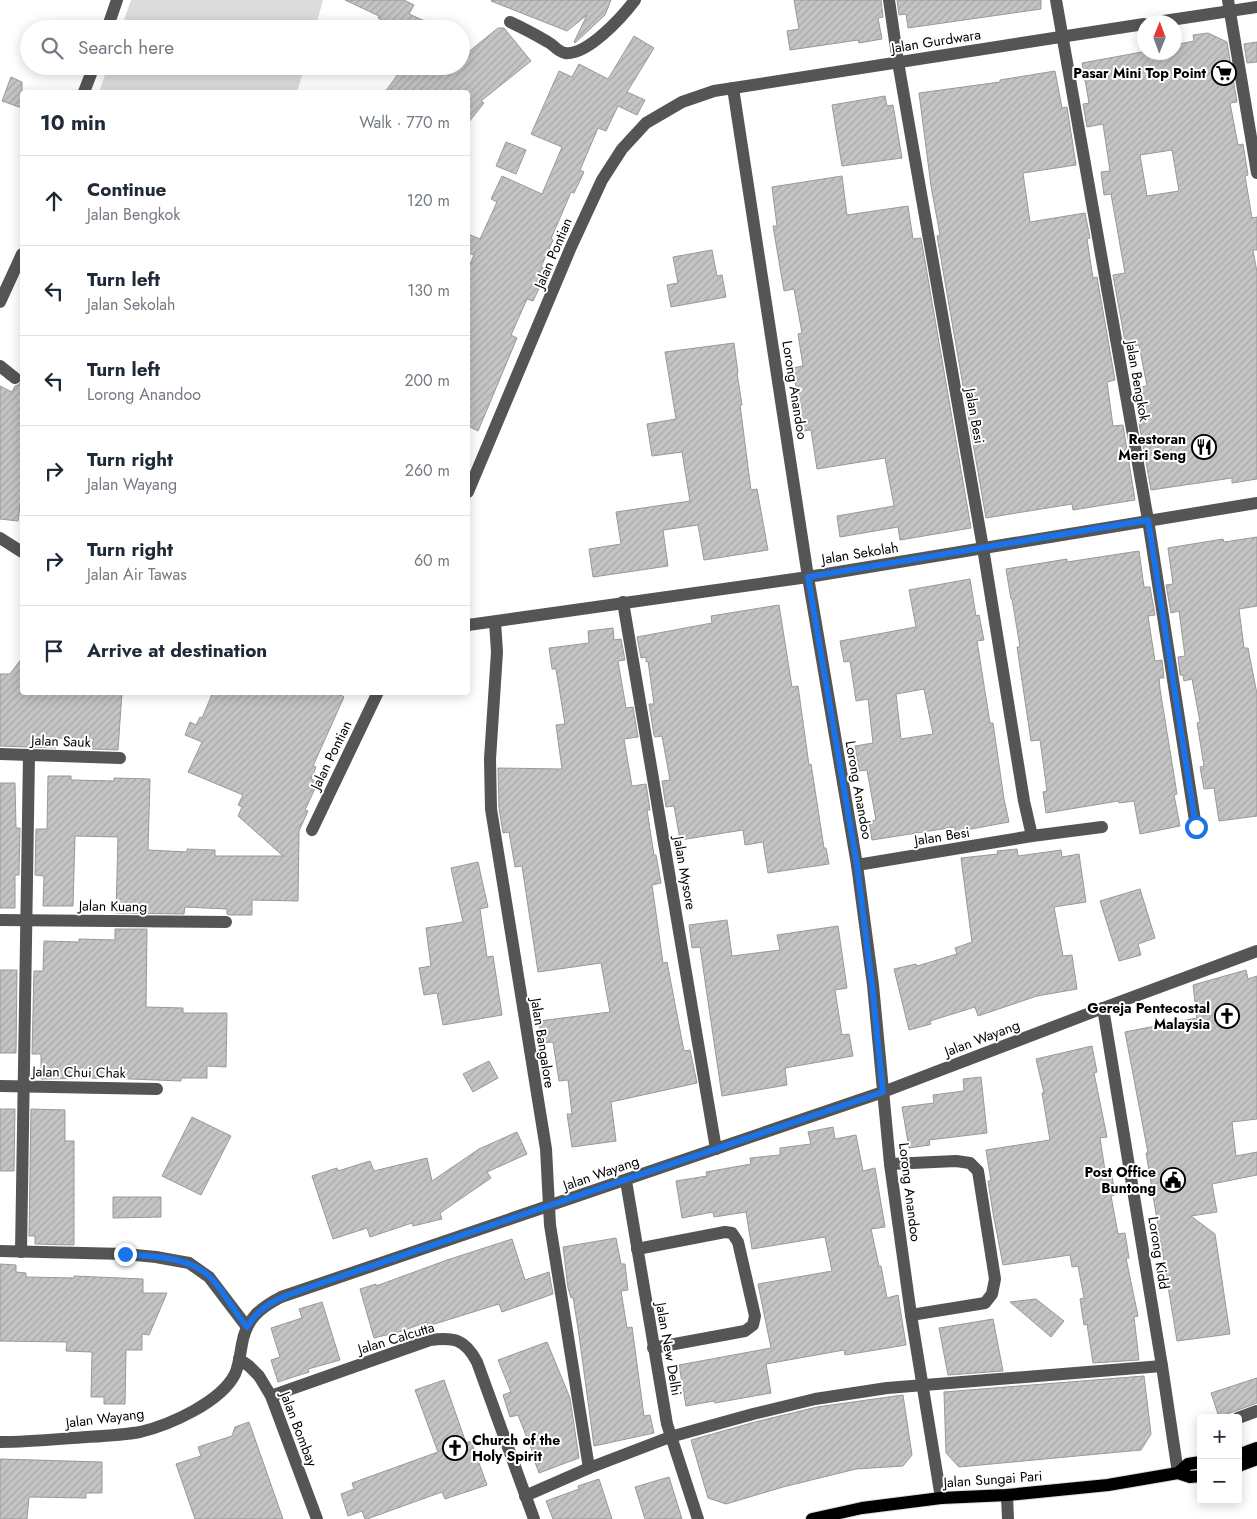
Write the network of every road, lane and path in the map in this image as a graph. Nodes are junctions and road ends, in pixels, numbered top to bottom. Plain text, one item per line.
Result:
1 (117, 0) edge
2 (634, 0) edge
3 (889, 0) edge
4 (1056, 0) edge
5 (1229, 6) edge
6 (1257, 7) edge
7 (1182, 16) edge
8 (110, 20) edge
9 (510, 22) dead end
10 (1137, 25) edge
11 (1061, 37) junction
12 (898, 62) junction
13 (91, 75) edge
14 (733, 88) junction
15 (85, 90) edge
16 (1257, 173) edge
17 (20, 258) edge
18 (0, 302) edge
19 (0, 366) edge
20 (14, 378) dead end
21 (470, 487) edge
22 (1257, 502) edge
23 (1148, 520) junction
24 (0, 538) edge
25 (982, 548) junction
26 (20, 551) edge
27 (808, 577) junction
28 (623, 602) junction
29 (495, 622) junction
30 (470, 625) edge
31 (377, 695) edge
32 (0, 754) edge
33 (29, 755) junction
34 (120, 758) dead end
35 (1102, 827) dead end
36 (1196, 827) dead end
37 (312, 830) dead end
38 (1032, 836) junction
39 (857, 865) junction
40 (0, 920) edge
41 (27, 921) junction
42 (226, 922) dead end
43 (1257, 951) edge
44 (1102, 1008) junction
45 (0, 1086) edge
46 (23, 1086) junction
47 (157, 1089) dead end
48 (883, 1092) junction
49 (716, 1149) junction
50 (890, 1164) junction
51 (626, 1180) junction
52 (549, 1206) junction
53 (637, 1249) junction
54 (0, 1251) edge
55 (21, 1252) junction
56 (911, 1316) junction
57 (247, 1327) junction
58 (653, 1348) junction
59 (239, 1359) junction
60 (1162, 1366) junction
61 (922, 1385) junction
62 (271, 1396) junction
63 (1257, 1412) edge
64 (1242, 1417) edge
65 (670, 1437) junction
66 (0, 1442) edge
67 (1257, 1448) edge
68 (1242, 1454) edge
69 (1257, 1459) edge
70 (1197, 1463) edge
71 (1242, 1465) edge
72 (589, 1468) junction
73 (1178, 1473) junction
74 (1197, 1476) edge
75 (1007, 1494) junction
76 (525, 1496) junction
77 (941, 1498) junction
78 (318, 1519) edge
79 (534, 1519) edge
80 (698, 1519) edge
81 (813, 1519) edge
82 (1008, 1519) edge

1 - 8 street
2 - 9 street
3 - 12 street, Jalan Besi
4 - 11 street, Jalan Bengkok
5 - 6 street
5 - 7 street
5 - 16 street
10 - 11 street, Jalan Gurdwara
11 - 12 street, Jalan Gurdwara
11 - 23 street, Jalan Bengkok
12 - 14 street, Jalan Gurdwara
12 - 25 street, Jalan Besi
13 - 15 street
14 - 21 street, Jalan Pontian
14 - 27 street, Lorong Anandoo
17 - 18 street
19 - 20 street
22 - 23 street, Jalan Sekolah
23 - 25 street, Jalan Sekolah
23 - 36 street, Jalan Bengkok
24 - 26 street
25 - 27 street, Jalan Sekolah
25 - 38 street, Jalan Besi
27 - 28 street, Jalan Sekolah
27 - 39 street, Lorong Anandoo
28 - 29 street, Jalan Sekolah
28 - 49 street, Jalan Mysore
29 - 30 street, Jalan Sekolah
29 - 52 street, Jalan Bangalore
31 - 37 street, Jalan Pontian
32 - 33 street, Jalan Sauk
33 - 34 street, Jalan Sauk
33 - 41 street
35 - 38 street, Jalan Besi
38 - 39 street, Jalan Besi
39 - 48 street, Lorong Anandoo
40 - 41 street, Jalan Kuang
41 - 42 street, Jalan Kuang
41 - 46 street
43 - 44 street, Jalan Wayang
44 - 48 street, Jalan Wayang
44 - 60 street, Lorong Kidd
45 - 46 street, Jalan Chui Chak
46 - 47 street, Jalan Chui Chak
46 - 55 street
48 - 49 street, Jalan Wayang
48 - 50 street, Lorong Anandoo
49 - 51 street, Jalan Wayang
50 - 56 street, Lorong Anandoo
50 - 56 street
51 - 52 street, Jalan Wayang
51 - 53 street, Jalan New Delhi
52 - 57 street, Jalan Wayang
52 - 72 street, Jalan Bangalore
53 - 58 street, Jalan New Delhi
53 - 58 street
54 - 55 street
55 - 57 street
56 - 61 street, Lorong Anandoo
57 - 59 street, Jalan Wayang
58 - 65 street, Jalan New Delhi
59 - 62 street, Jalan Bombay
59 - 66 street, Jalan Wayang
60 - 61 street
60 - 73 street, Lorong Kidd
61 - 65 street
61 - 77 street, Lorong Anandoo
62 - 76 street, Jalan Calcutta
62 - 78 street, Jalan Bombay
63 - 64 street
65 - 72 street
65 - 80 street, Jalan New Delhi
67 - 68 main road
69 - 71 main road
70 - 73 main road, Jalan Sungai Pari
72 - 76 street
73 - 74 main road, Jalan Sungai Pari
73 - 75 main road, Jalan Sungai Pari
75 - 77 main road, Jalan Sungai Pari
75 - 82 street
76 - 79 street, Jalan Calcutta
77 - 81 main road, Jalan Sungai Pari

